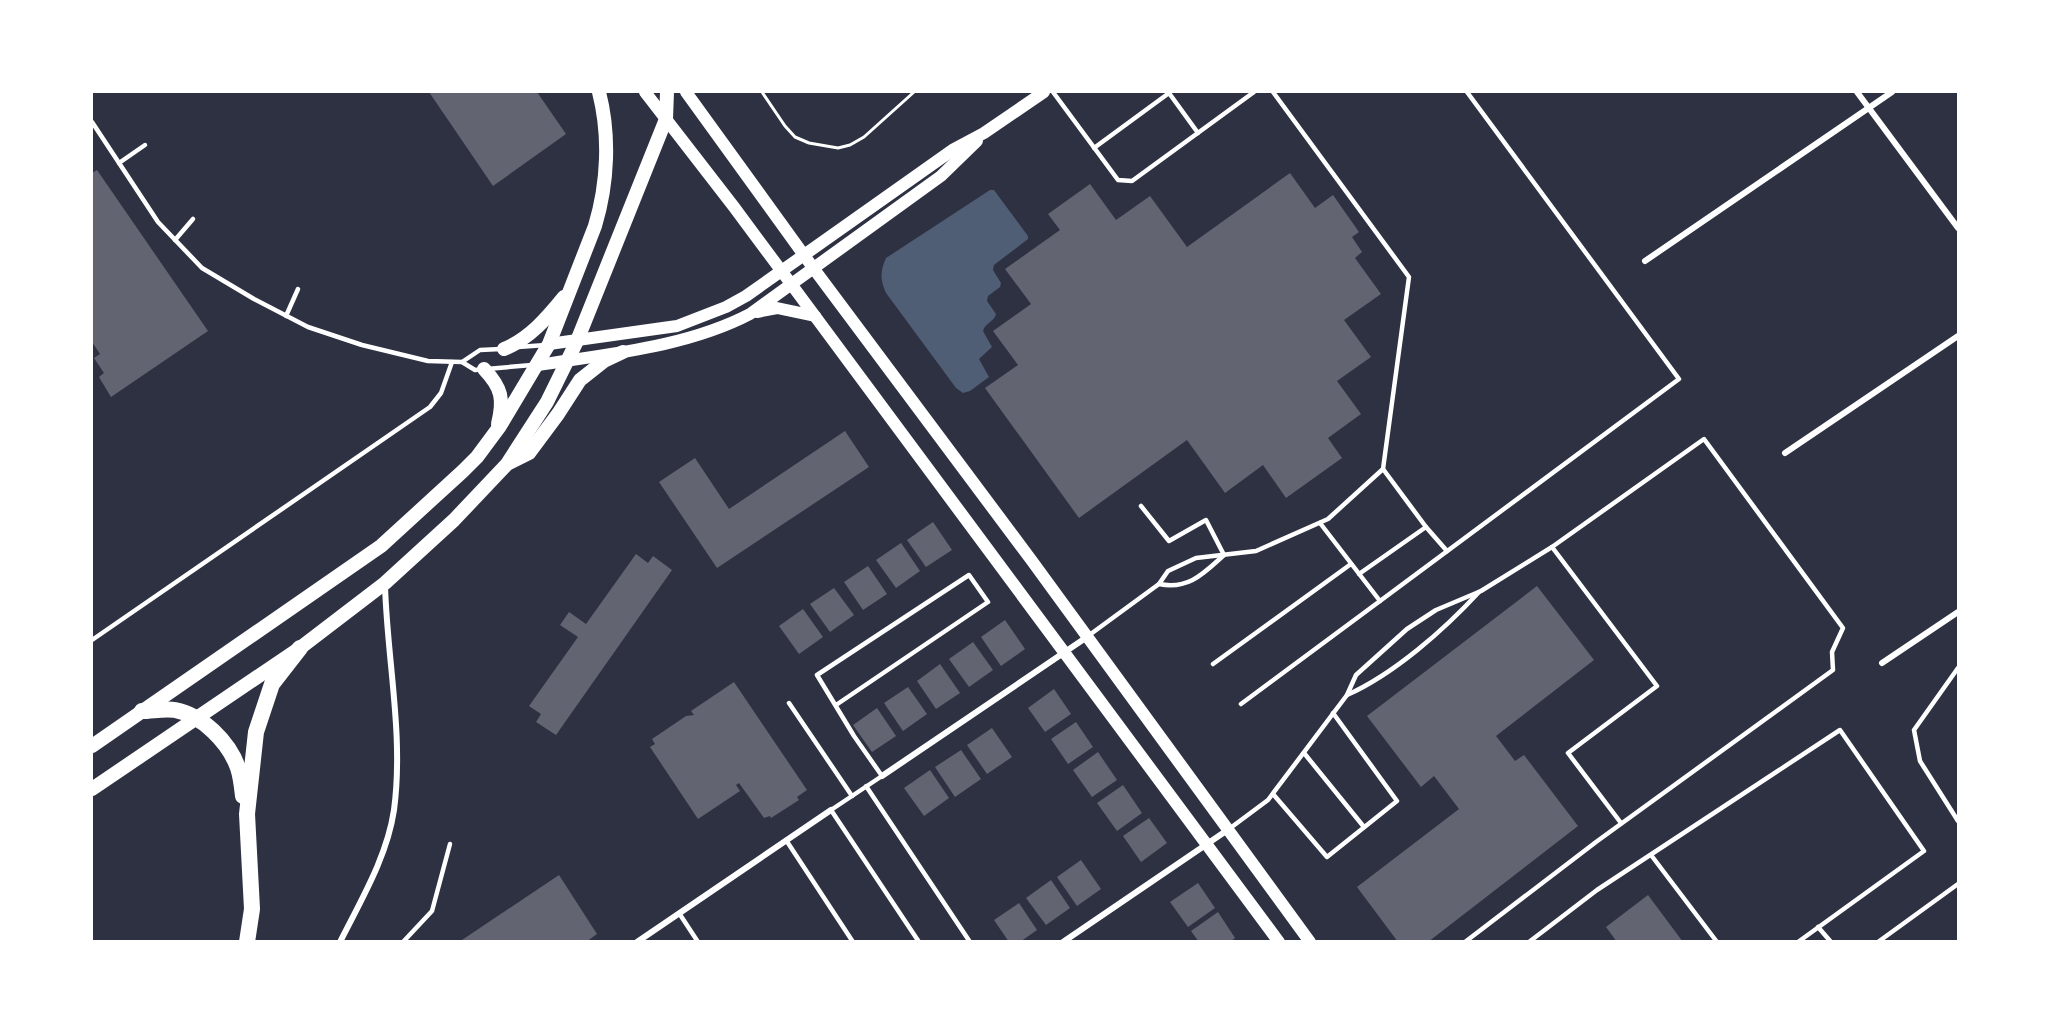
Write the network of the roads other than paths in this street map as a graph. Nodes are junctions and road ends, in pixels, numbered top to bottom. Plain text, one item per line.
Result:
1 (599, 92) edge
2 (645, 92) edge
3 (667, 92) edge
4 (686, 92) edge
5 (1044, 92) edge
6 (1053, 92) edge
7 (1254, 92) edge
8 (1273, 92) edge
9 (1467, 92) edge
10 (1857, 92) edge
11 (1892, 92) edge
12 (1869, 107) junction
13 (666, 119) junction
14 (92, 122) edge
15 (984, 133) junction
16 (1198, 133) junction
17 (145, 145) dead end
18 (1094, 148) junction
19 (119, 163) junction
20 (193, 219) dead end
21 (1959, 228) edge
22 (175, 240) junction
23 (803, 255) junction
24 (1645, 261) dead end
25 (814, 269) junction
26 (781, 271) junction
27 (791, 284) junction
28 (298, 289) dead end
29 (572, 289) junction
30 (750, 314) junction
31 (286, 316) junction
32 (815, 316) junction
33 (1959, 336) edge
34 (577, 341) junction
35 (549, 344) junction
36 (504, 349) junction
37 (623, 352) junction
38 (567, 360) junction
39 (452, 362) junction
40 (462, 362) junction
41 (538, 365) junction
42 (484, 369) junction
43 (497, 431) junction
44 (1785, 453) dead end
45 (507, 464) junction
46 (1383, 469) junction
47 (1141, 506) dead end
48 (1320, 523) junction
49 (1426, 527) junction
50 (1552, 547) junction
51 (1447, 551) junction
52 (1224, 555) junction
53 (1351, 564) junction
54 (1359, 574) junction
55 (385, 582) junction
56 (1160, 584) junction
57 (1480, 591) junction
58 (1380, 601) junction
59 (1959, 612) edge
60 (1088, 636) junction
61 (92, 640) edge
62 (300, 648) junction
63 (1065, 653) junction
64 (1882, 663) dead end
65 (1213, 664) dead end
66 (1959, 668) edge
67 (1347, 695) junction
68 (789, 703) dead end
69 (1241, 704) dead end
70 (836, 705) junction
71 (142, 711) junction
72 (1334, 713) junction
73 (195, 718) junction
74 (92, 746) edge
75 (1304, 753) junction
76 (882, 776) junction
77 (866, 786) junction
78 (92, 789) edge
79 (1273, 794) junction
80 (852, 796) junction
81 (831, 810) junction
82 (247, 814) junction
83 (1959, 821) edge
84 (1621, 823) junction
85 (1364, 827) junction
86 (1229, 830) junction
87 (786, 840) junction
88 (450, 844) dead end
89 (1207, 844) junction
90 (1651, 855) junction
91 (1959, 884) edge
92 (679, 913) junction
93 (1818, 927) junction
94 (247, 942) edge
95 (340, 942) edge
96 (402, 942) edge
97 (637, 942) edge
98 (698, 942) edge
99 (853, 942) edge
100 (919, 942) edge
101 (970, 942) edge
102 (1063, 942) edge
103 (1279, 942) edge
104 (1310, 942) edge
105 (1465, 942) edge
106 (1529, 942) edge
107 (1717, 942) edge
108 (1798, 942) edge
109 (1830, 942) edge
110 (1878, 942) edge

1 - 29 main road
2 - 13 main road
3 - 13 main road
4 - 23 main road
5 - 15 main road
6 - 18 lane
7 - 16 lane
8 - 46 lane
9 - 51 lane
10 - 12 street
11 - 12 street
12 - 21 street
12 - 24 street
13 - 26 main road
13 - 34 main road
14 - 19 lane
15 - 23 main road
15 - 25 main road
16 - 18 lane
16 - 18 lane
17 - 19 lane
19 - 22 lane
20 - 22 lane
22 - 31 lane
23 - 25 main road
23 - 26 main road
25 - 27 main road
25 - 60 main road
26 - 27 main road
26 - 34 main road
27 - 30 main road
27 - 32 main road
28 - 31 lane
29 - 35 main road
29 - 36 main road
30 - 32 main road
30 - 37 main road
31 - 39 lane
32 - 63 main road
33 - 44 street
34 - 35 main road
34 - 38 main road
35 - 36 lane
35 - 41 main road
36 - 40 lane
37 - 38 main road
37 - 45 main road
38 - 41 main road
38 - 45 main road
39 - 40 lane
39 - 61 lane
40 - 42 lane
41 - 42 lane
41 - 43 main road
42 - 43 main road
43 - 71 main road
45 - 55 main road
46 - 48 lane
46 - 49 lane
47 - 52 lane
48 - 52 lane
48 - 53 lane
49 - 51 lane
49 - 54 lane
50 - 57 lane
50 - 84 lane
50 - 84 lane
51 - 58 lane
52 - 56 lane
52 - 56 lane
53 - 54 lane
53 - 65 lane
54 - 58 lane
55 - 62 main road
55 - 95 street
56 - 60 lane
57 - 67 lane
57 - 67 lane
58 - 69 lane
59 - 64 street
60 - 63 street
60 - 86 main road
62 - 73 main road
62 - 82 highway
63 - 76 street
63 - 89 main road
66 - 83 lane
67 - 72 lane
68 - 80 lane
70 - 70 lane
70 - 76 lane
71 - 73 highway
71 - 74 main road
72 - 75 lane
72 - 85 lane
73 - 78 main road
73 - 82 highway
75 - 79 lane
75 - 85 lane
76 - 77 lane
77 - 80 lane
77 - 101 lane
79 - 85 lane
79 - 86 lane
80 - 81 lane
81 - 87 street
81 - 100 lane
82 - 94 highway
84 - 105 lane
86 - 89 street
86 - 104 main road
87 - 92 street
87 - 99 lane
88 - 96 lane
89 - 102 street
89 - 103 main road
90 - 93 lane
90 - 106 lane
90 - 107 lane
91 - 110 lane
92 - 97 street
92 - 98 lane
93 - 108 lane
93 - 109 lane

